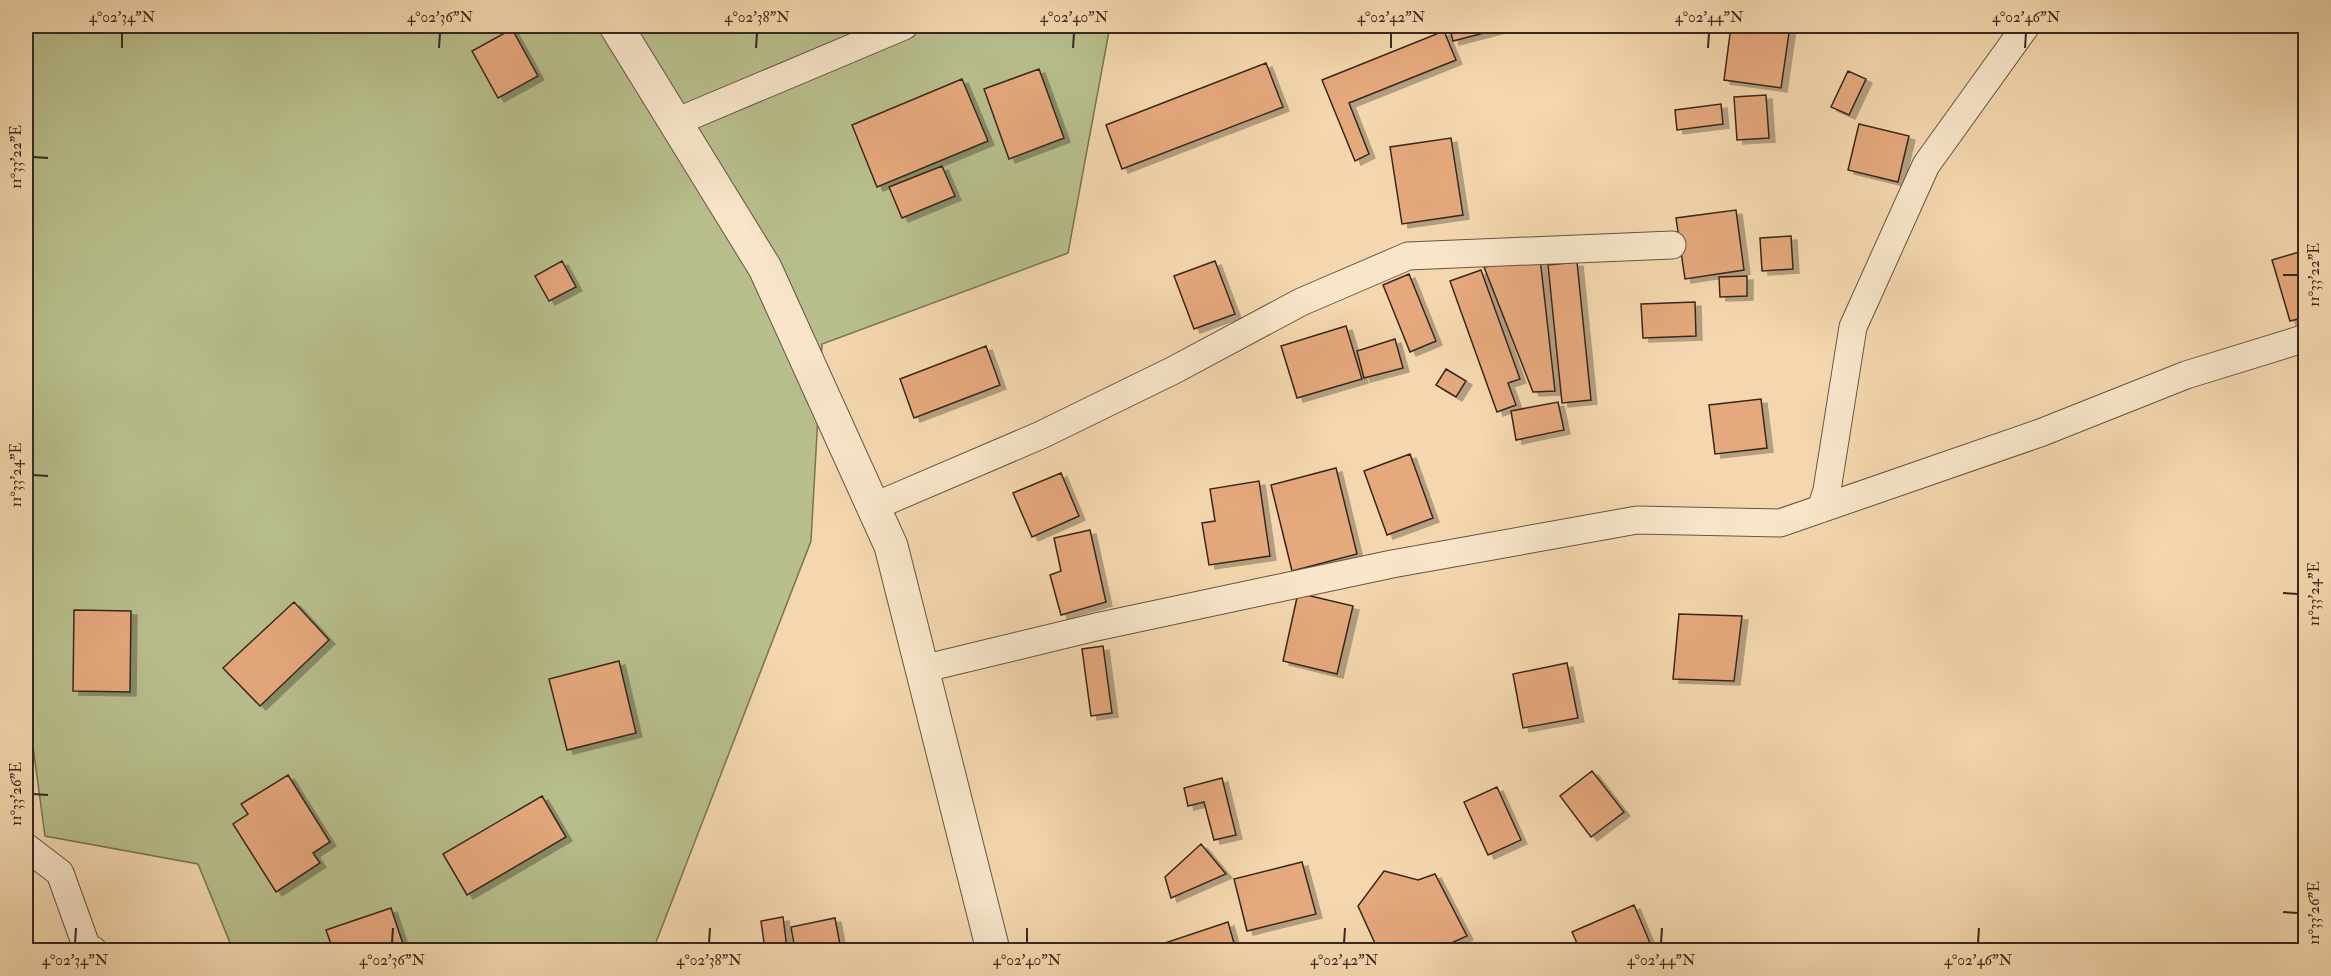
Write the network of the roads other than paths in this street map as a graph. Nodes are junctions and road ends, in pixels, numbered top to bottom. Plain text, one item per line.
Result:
1 (616, 26) edge
2 (904, 26) edge
3 (2026, 26) edge
4 (676, 122) junction
5 (1672, 245) dead end
6 (2306, 338) edge
7 (873, 507) junction
8 (1821, 509) junction
9 (922, 669) junction
10 (26, 847) edge
11 (88, 950) edge
12 (993, 951) edge

1 - 4 street
2 - 4 street
3 - 8 street
4 - 7 street
5 - 7 street
6 - 8 street
7 - 9 street
8 - 9 street
9 - 12 street
10 - 11 street

